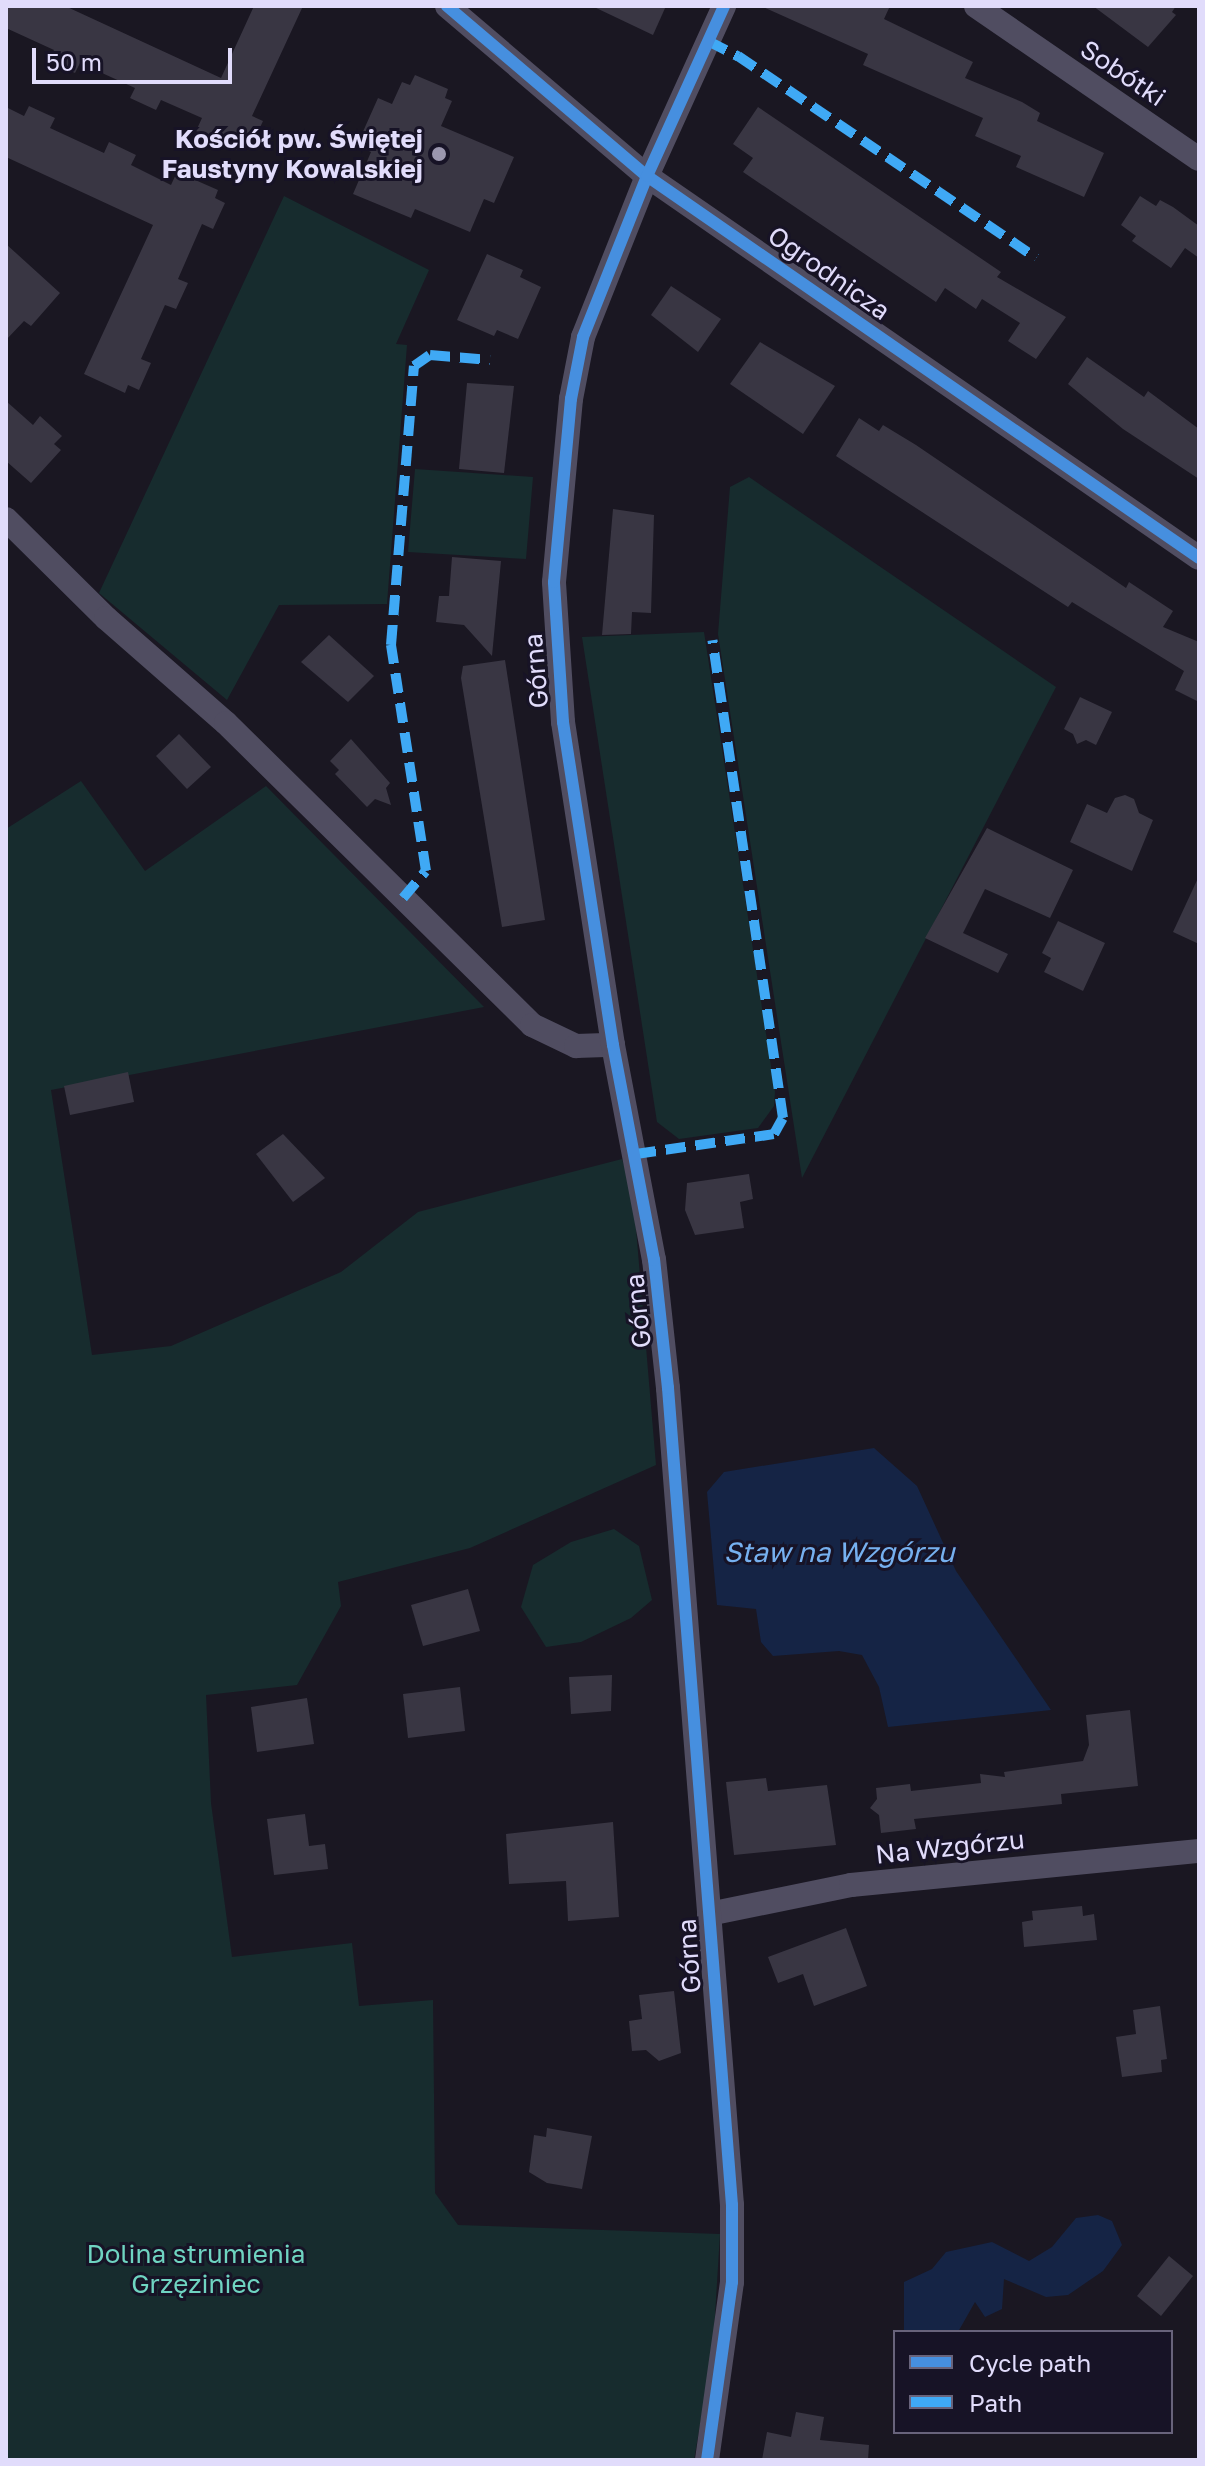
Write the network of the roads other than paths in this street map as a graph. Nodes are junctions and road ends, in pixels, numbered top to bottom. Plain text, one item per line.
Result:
1 (447, 6) edge
2 (724, 6) edge
3 (976, 6) edge
4 (1199, 159) edge
5 (647, 176) junction
6 (6, 519) edge
7 (1199, 558) edge
8 (613, 1045) junction
9 (1199, 1851) edge
10 (709, 1914) junction
11 (707, 2460) edge

1 - 5 street, Ogrodnicza
2 - 5 street, Górna
3 - 4 street, Sobótki
5 - 7 street, Ogrodnicza
5 - 8 street, Górna
6 - 8 street
8 - 10 street, Górna
9 - 10 street, Na Wzgórzu
10 - 11 street, Górna

